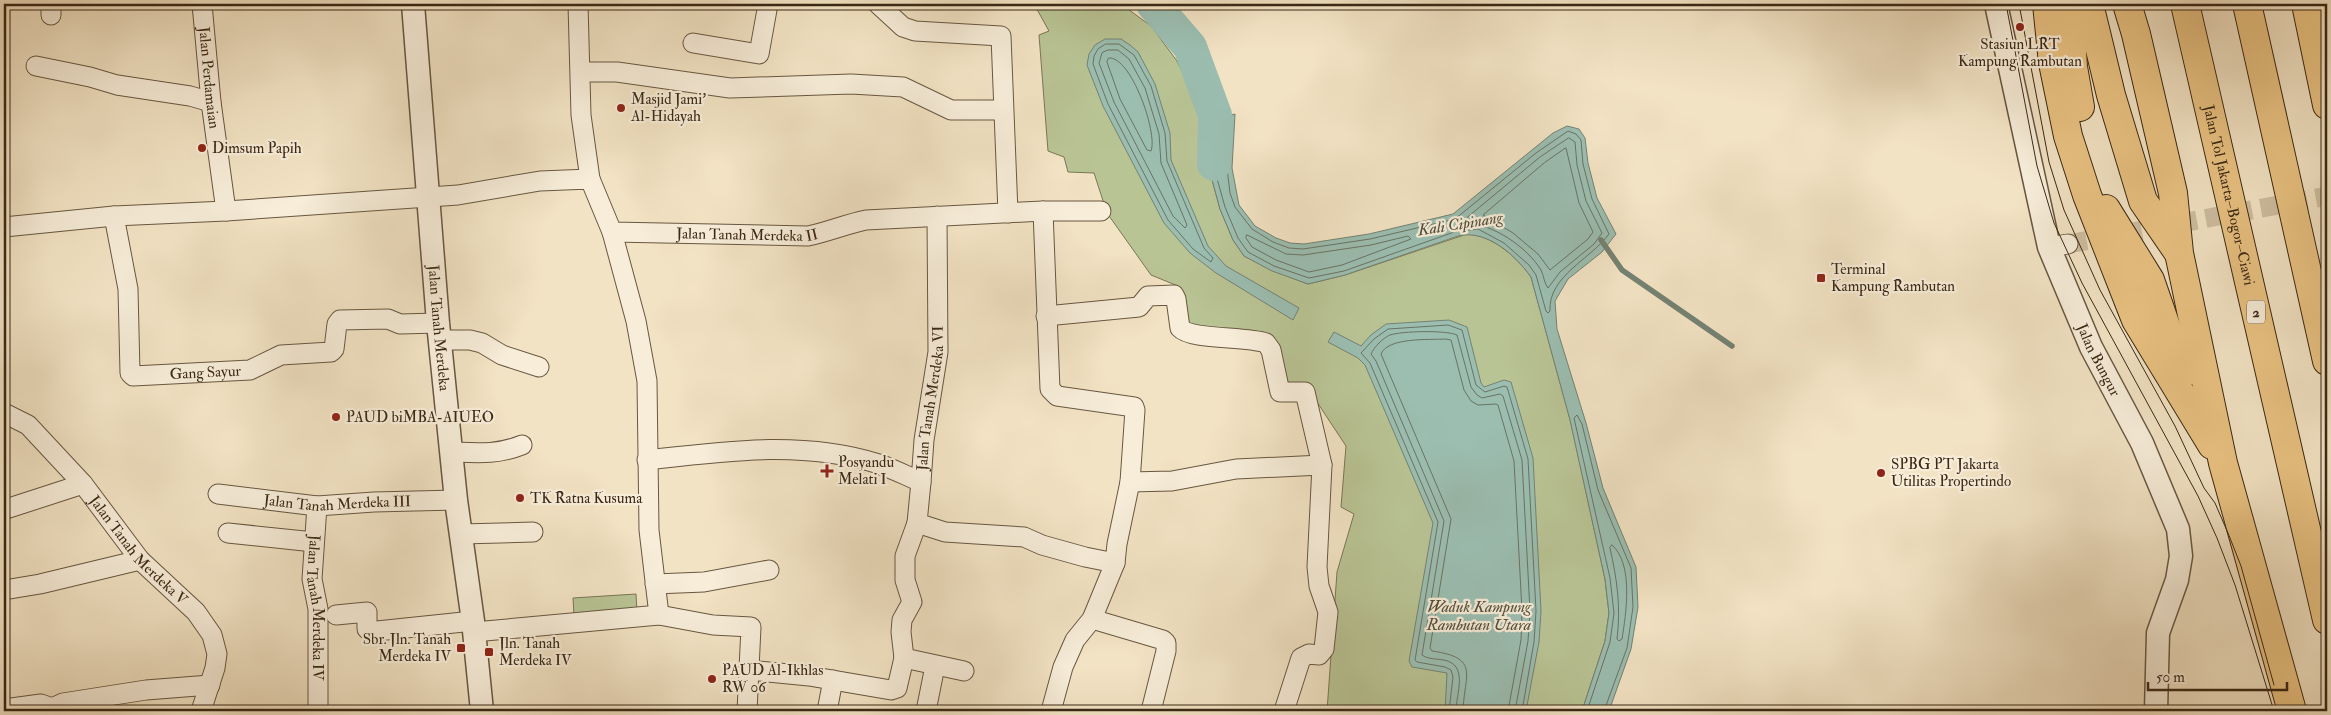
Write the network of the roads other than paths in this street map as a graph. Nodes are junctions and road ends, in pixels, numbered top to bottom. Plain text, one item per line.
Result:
1 (202, 4) edge
2 (413, 4) edge
3 (578, 4) edge
4 (768, 4) edge
5 (878, 4) edge
6 (1996, 4) edge
7 (2047, 4) edge
8 (2069, 4) edge
9 (2089, 4) edge
10 (2127, 4) edge
11 (2185, 4) edge
12 (2247, 4) edge
13 (2253, 4) edge
14 (2306, 4) edge
15 (2255, 39) junction
16 (693, 43) dead end
17 (36, 66) dead end
18 (581, 72) junction
19 (211, 102) junction
20 (2327, 105) edge
21 (1003, 110) junction
22 (590, 179) junction
23 (429, 197) junction
24 (226, 211) junction
25 (1042, 211) junction
26 (1101, 211) dead end
27 (1008, 213) junction
28 (114, 216) junction
29 (937, 216) junction
30 (4, 227) edge
31 (612, 232) junction
32 (2179, 253) junction
33 (1046, 316) junction
34 (440, 332) junction
35 (2327, 361) edge
36 (539, 367) dead end
37 (4, 413) edge
38 (2214, 423) junction
39 (522, 445) dead end
40 (452, 452) junction
41 (647, 460) junction
42 (2223, 463) junction
43 (1322, 465) junction
44 (921, 482) junction
45 (1130, 482) junction
46 (83, 484) junction
47 (218, 494) dead end
48 (456, 500) junction
49 (317, 506) junction
50 (9, 508) dead end
51 (917, 523) junction
52 (533, 532) dead end
53 (228, 533) dead end
54 (461, 534) junction
55 (314, 542) junction
56 (140, 560) junction
57 (1115, 563) junction
58 (769, 570) dead end
59 (656, 584) junction
60 (4, 590) edge
61 (336, 615) dead end
62 (659, 615) junction
63 (1092, 619) junction
64 (2327, 620) edge
65 (474, 627) junction
66 (904, 658) junction
67 (935, 666) junction
68 (748, 670) junction
69 (964, 672) dead end
70 (833, 680) junction
71 (210, 685) junction
72 (4, 709) edge
73 (52, 710) edge
74 (201, 711) edge
75 (318, 711) edge
76 (482, 711) edge
77 (746, 711) edge
78 (827, 711) edge
79 (926, 711) edge
80 (1051, 711) edge
81 (1151, 711) edge
82 (1284, 711) edge
83 (2156, 711) edge
84 (2292, 711) edge

1 - 19 street, Jalan Perdamaian
2 - 23 street, Jalan Tanah Merdeka
3 - 18 street
4 - 16 street
5 - 21 street
6 - 83 street, Jalan Bungur
7 - 42 highway
8 - 38 highway
9 - 32 highway
10 - 32 highway
11 - 64 highway, Jalan Tol Jakarta–Bogor–Ciawi / 2
12 - 15 highway
13 - 15 highway
14 - 20 highway
15 - 35 highway
17 - 19 street
18 - 21 street
18 - 22 street
19 - 24 street, Jalan Perdamaian
21 - 27 street
22 - 23 street
22 - 31 street
23 - 24 street
23 - 34 street, Jalan Tanah Merdeka
24 - 28 street
25 - 26 street, Jalan Tanah Merdeka II
25 - 27 street, Jalan Tanah Merdeka II
25 - 33 street
27 - 29 street, Jalan Tanah Merdeka II
28 - 30 street
28 - 34 street, Gang Sayur
29 - 31 street, Jalan Tanah Merdeka II
29 - 44 street, Jalan Tanah Merdeka VI
31 - 41 street
32 - 38 highway
33 - 43 street
33 - 45 street
34 - 36 street
34 - 40 street, Jalan Tanah Merdeka
37 - 46 street, Jalan Tanah Merdeka V
38 - 42 highway
39 - 40 street
40 - 48 street, Jalan Tanah Merdeka
41 - 44 street, Jalan Tanah Merdeka VI
41 - 59 street
42 - 84 highway
43 - 45 street
43 - 82 street
44 - 51 street
45 - 57 street
46 - 50 street
46 - 56 street, Jalan Tanah Merdeka V
47 - 49 street, Jalan Tanah Merdeka III
48 - 49 street, Jalan Tanah Merdeka III
48 - 54 street, Jalan Tanah Merdeka
49 - 55 street, Jalan Tanah Merdeka IV
51 - 57 street
51 - 66 street
52 - 54 street
53 - 55 street
54 - 65 street, Jalan Tanah Merdeka
55 - 75 street, Jalan Tanah Merdeka IV
56 - 60 street
56 - 71 street, Jalan Tanah Merdeka V
57 - 63 street
58 - 59 street
59 - 62 street
61 - 65 street
62 - 65 street
62 - 68 street
63 - 80 street
63 - 81 street
65 - 76 street, Jalan Tanah Merdeka
66 - 67 street
66 - 70 street
67 - 69 street
67 - 79 street
68 - 70 street
68 - 77 street
70 - 78 street
71 - 73 street
71 - 74 street, Jalan Tanah Merdeka V
72 - 73 street

